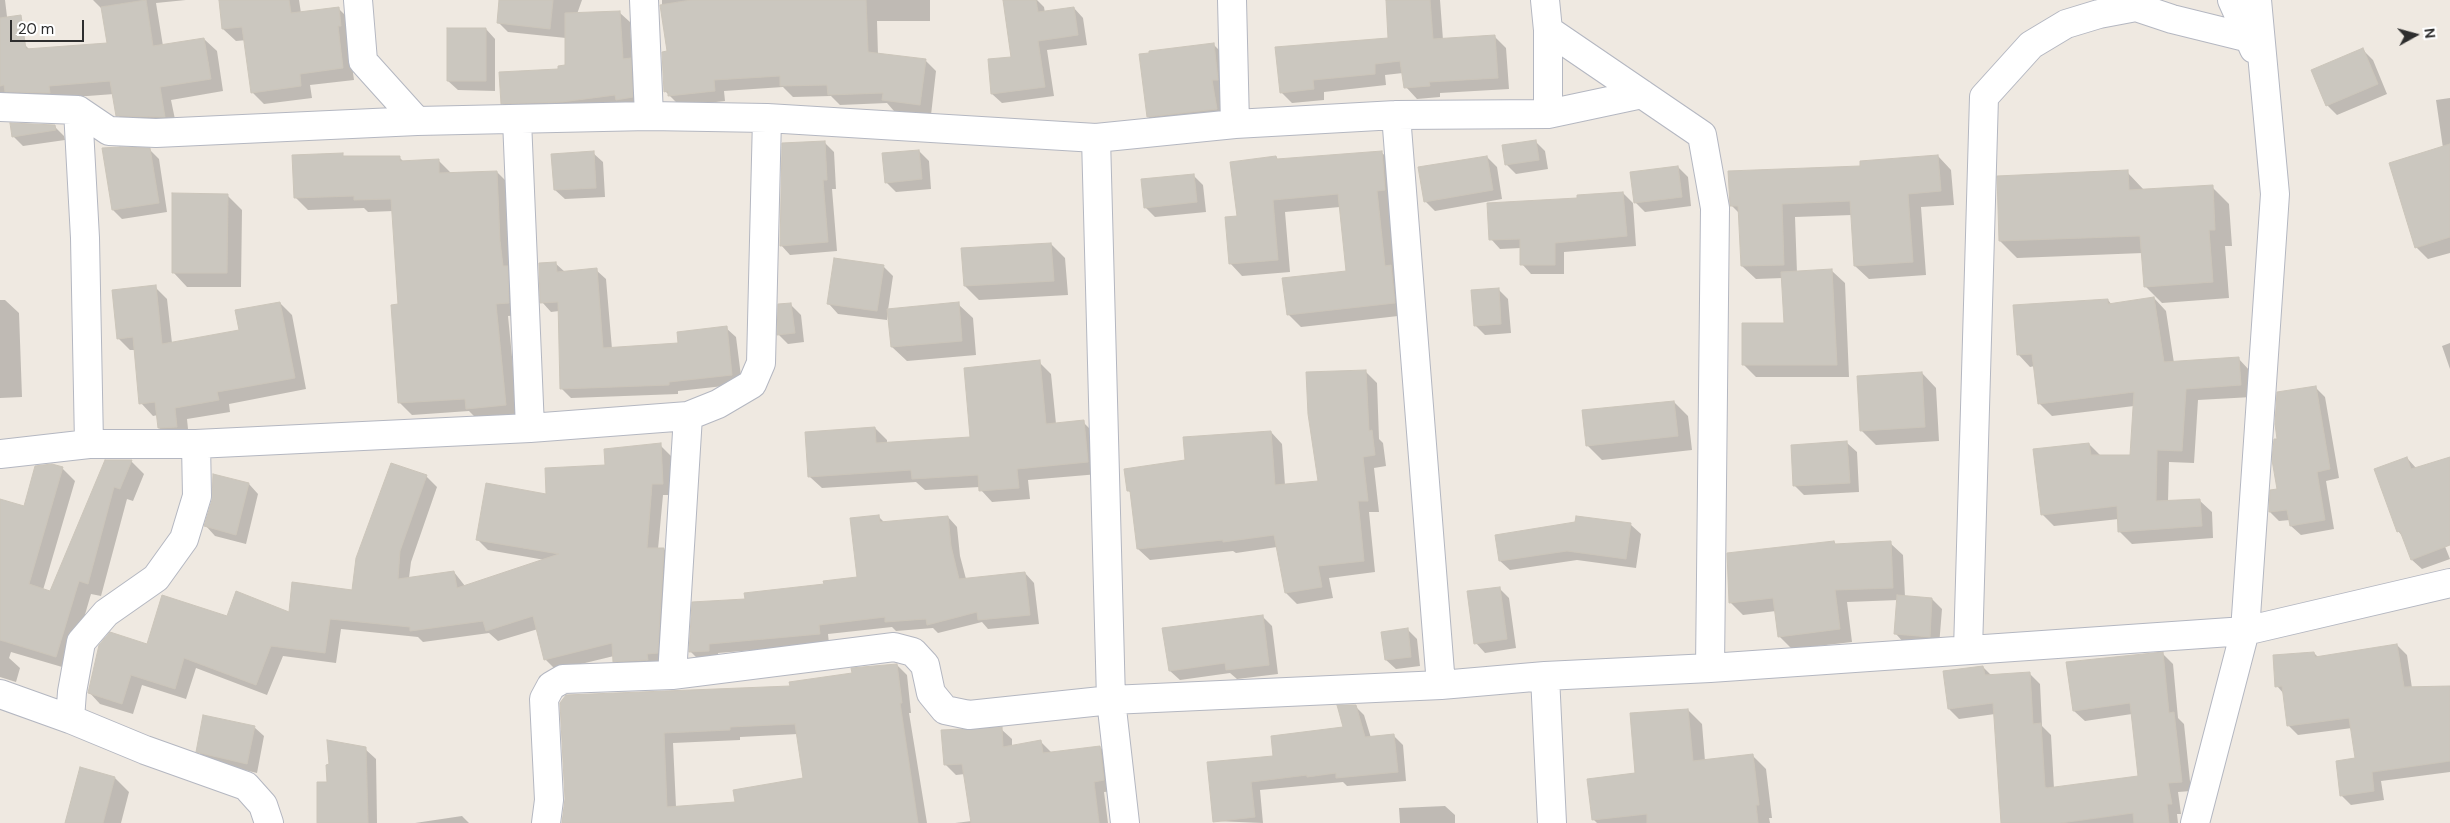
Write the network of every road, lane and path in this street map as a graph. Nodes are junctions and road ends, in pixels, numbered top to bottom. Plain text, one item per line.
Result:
1 (358, 0) edge
2 (644, 0) edge
3 (1232, 0) edge
4 (1545, 0) edge
5 (2232, 0) edge
6 (2257, 0) edge
7 (1548, 30) junction
8 (2249, 38) junction
9 (2263, 69) junction
10 (1642, 94) junction
11 (0, 107) edge
12 (78, 110) junction
13 (1548, 114) junction
14 (1396, 115) junction
15 (649, 116) junction
16 (767, 118) junction
17 (517, 120) junction
18 (417, 121) junction
19 (1235, 124) junction
20 (1096, 138) junction
21 (688, 416) junction
22 (530, 428) junction
23 (89, 444) junction
24 (196, 444) junction
25 (0, 454) edge
26 (2450, 583) edge
27 (2245, 631) junction
28 (1968, 650) junction
29 (1710, 668) junction
30 (672, 675) junction
31 (1546, 676) junction
32 (1441, 685) junction
33 (0, 694) edge
34 (1111, 700) junction
35 (70, 719) junction
36 (269, 823) edge
37 (546, 823) edge
38 (1126, 823) edge
39 (1552, 823) edge
40 (2195, 823) edge

1 - 18 street
2 - 15 street
3 - 19 street
4 - 7 street
5 - 8 street
6 - 9 street
7 - 10 street
7 - 13 street
8 - 9 street
8 - 28 street
9 - 27 street
10 - 13 street
10 - 29 street
11 - 12 street
12 - 18 street
12 - 23 street
13 - 14 street
14 - 19 street
14 - 32 street
15 - 16 street
15 - 17 street
16 - 20 street
16 - 21 street
17 - 18 street
17 - 22 street
19 - 20 street
20 - 34 street
21 - 22 street
21 - 30 street
22 - 24 street
23 - 24 street
23 - 25 street
24 - 35 street
26 - 27 street
27 - 28 street
27 - 40 street
28 - 29 street
29 - 31 street
30 - 34 street
30 - 37 street
31 - 32 street
31 - 39 street
32 - 34 street
33 - 35 street
34 - 38 street
35 - 36 street

